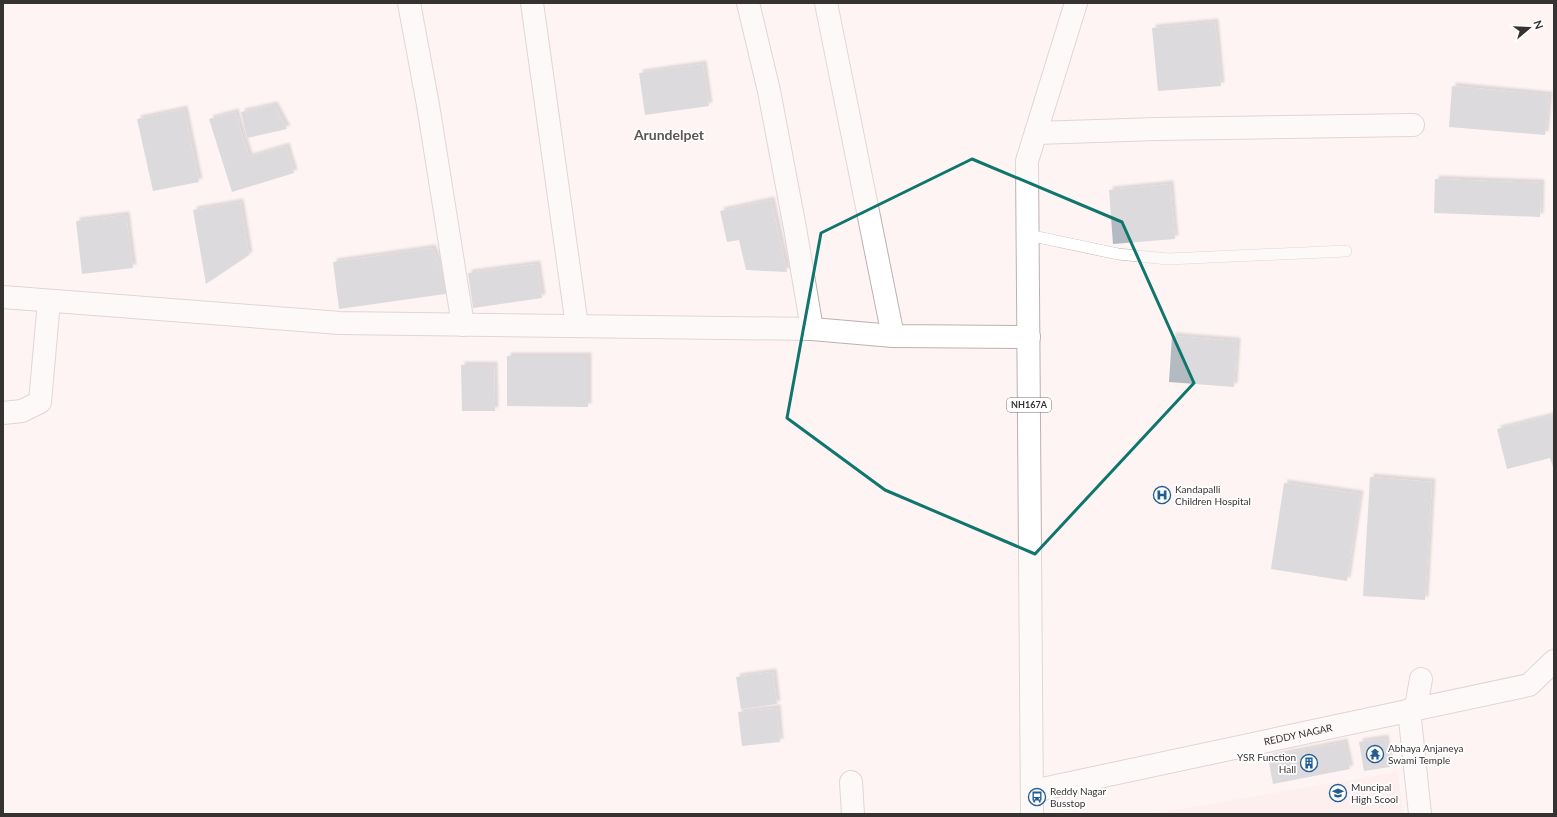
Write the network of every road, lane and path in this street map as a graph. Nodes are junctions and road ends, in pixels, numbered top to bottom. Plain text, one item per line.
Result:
1 (409, 3) edge
2 (532, 3) edge
3 (748, 3) edge
4 (826, 3) edge
5 (1076, 3) edge
6 (1413, 125) dead end
7 (1036, 133) junction
8 (1028, 235) junction
9 (1346, 251) dead end
10 (3, 297) edge
11 (50, 301) junction
12 (463, 325) junction
13 (578, 326) junction
14 (812, 328) junction
15 (893, 336) junction
16 (1029, 337) junction
17 (3, 413) edge
18 (1554, 661) edge
19 (1421, 679) dead end
20 (1410, 710) junction
21 (851, 782) dead end
22 (1033, 791) junction
23 (853, 814) edge
24 (1032, 814) edge
25 (1420, 814) edge

1 - 12 main road
2 - 13 main road
3 - 14 main road
4 - 15 main road
5 - 7 main road, NH167A
6 - 7 main road
7 - 8 main road, NH167A
8 - 9 lane
8 - 16 main road, NH167A
10 - 11 main road
11 - 12 main road
11 - 17 main road
12 - 13 main road
13 - 14 main road
14 - 15 main road
15 - 16 main road
16 - 22 main road, NH167A
18 - 20 main road, REDDY NAGAR
19 - 20 main road
20 - 22 main road, REDDY NAGAR
20 - 25 main road
21 - 23 main road
22 - 24 main road, NH167A

